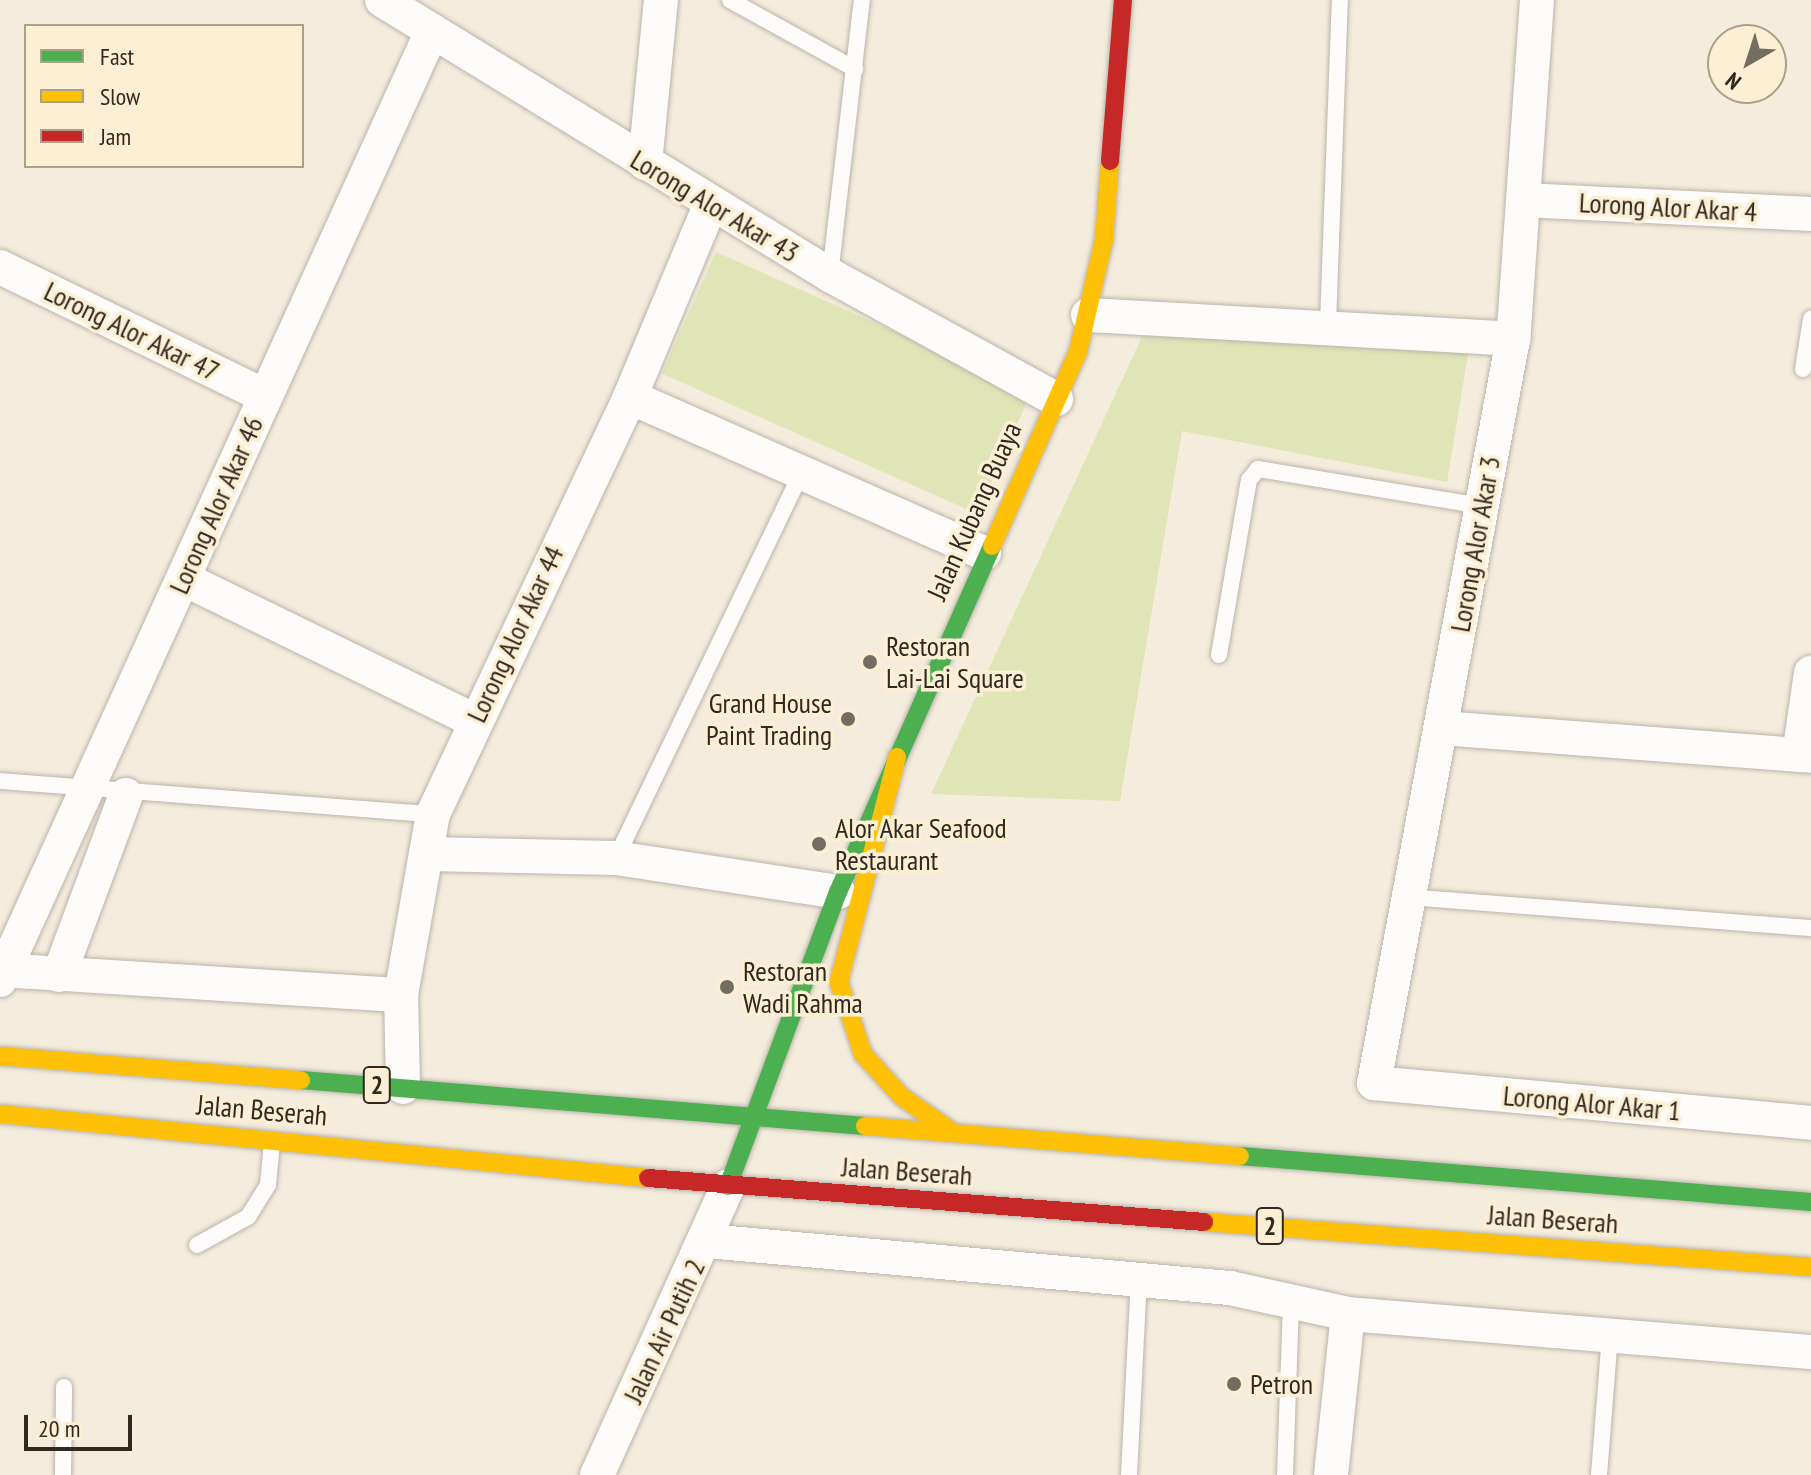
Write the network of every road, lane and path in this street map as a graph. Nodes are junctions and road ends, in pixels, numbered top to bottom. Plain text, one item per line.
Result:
1 (382, 0) edge
2 (661, 0) edge
3 (730, 0) edge
4 (862, 0) edge
5 (1123, 0) edge
6 (1340, 0) edge
7 (1537, 0) edge
8 (432, 31) junction
9 (855, 69) junction
10 (645, 163) junction
11 (1525, 200) junction
12 (711, 203) junction
13 (1811, 214) edge
14 (0, 267) edge
15 (830, 275) junction
16 (1088, 315) junction
17 (1811, 319) edge
18 (1328, 323) junction
19 (1513, 339) junction
20 (1803, 369) dead end
21 (264, 396) junction
22 (630, 397) junction
23 (1056, 399) junction
24 (804, 468) junction
25 (1482, 506) junction
26 (984, 553) junction
27 (184, 579) junction
28 (1219, 655) dead end
29 (1811, 673) edge
30 (475, 721) junction
31 (1441, 728) junction
32 (1805, 755) edge
33 (897, 757) junction
34 (0, 781) edge
35 (82, 789) junction
36 (126, 795) junction
37 (433, 814) junction
38 (426, 854) junction
39 (616, 858) junction
40 (838, 892) junction
41 (1407, 897) junction
42 (1811, 928) edge
43 (1, 973) edge
44 (59, 975) junction
45 (401, 995) junction
46 (0, 1056) edge
47 (1374, 1083) joint
48 (403, 1087) junction
49 (755, 1113) junction
50 (0, 1114) edge
51 (1811, 1123) edge
52 (947, 1129) junction
53 (273, 1139) junction
54 (728, 1186) junction
55 (1811, 1202) edge
56 (707, 1241) junction
57 (197, 1245) dead end
58 (1811, 1267) edge
59 (1139, 1280) junction
60 (1291, 1301) junction
61 (1348, 1314) junction
62 (1610, 1335) junction
63 (1811, 1352) edge
64 (64, 1387) dead end
65 (63, 1475) edge
66 (597, 1475) edge
67 (1129, 1475) edge
68 (1285, 1475) edge
69 (1331, 1475) edge
70 (1599, 1475) edge

1 - 8 street, Lorong Alor Akar 43
2 - 10 street
3 - 9 lane
4 - 9 lane
5 - 16 main road, Jalan Kubang Buaya
6 - 18 lane
7 - 11 street, Lorong Alor Akar 3
8 - 10 street, Lorong Alor Akar 43
8 - 21 street, Lorong Alor Akar 46
9 - 15 lane
10 - 12 street, Lorong Alor Akar 43
11 - 13 street, Lorong Alor Akar 4
11 - 19 street, Lorong Alor Akar 3
12 - 15 street, Lorong Alor Akar 43
12 - 22 street, Lorong Alor Akar 44
14 - 21 street, Lorong Alor Akar 47
15 - 23 street, Lorong Alor Akar 43
16 - 18 street
16 - 23 main road, Jalan Kubang Buaya
17 - 20 lane
18 - 19 street
19 - 25 street, Lorong Alor Akar 3
21 - 27 street, Lorong Alor Akar 46
22 - 24 street
22 - 30 street, Lorong Alor Akar 44
23 - 26 main road, Jalan Kubang Buaya
24 - 26 street
24 - 39 lane
25 - 28 lane
25 - 31 street, Lorong Alor Akar 3
26 - 33 main road, Jalan Kubang Buaya
27 - 30 street
27 - 35 street, Lorong Alor Akar 46
29 - 32 street
30 - 37 street, Lorong Alor Akar 44
31 - 32 street
31 - 41 street, Lorong Alor Akar 3
33 - 40 main road, Jalan Kubang Buaya
33 - 52 main road
34 - 35 lane
35 - 36 lane
35 - 43 street, Lorong Alor Akar 46
36 - 37 lane
36 - 44 street
37 - 38 street, Lorong Alor Akar 44
38 - 39 street
38 - 45 street, Lorong Alor Akar 44
39 - 40 street
40 - 49 main road, Jalan Kubang Buaya
41 - 42 lane
41 - 47 street, Lorong Alor Akar 3
43 - 44 street
44 - 45 street
45 - 48 street, Lorong Alor Akar 44
46 - 48 main road, Jalan Beserah / 2
47 - 51 street, Lorong Alor Akar 1
48 - 49 main road, Jalan Beserah / 2
49 - 52 main road, Jalan Beserah / 2
49 - 54 main road, Jalan Kubang Buaya
50 - 53 main road, Jalan Beserah / 2
52 - 55 main road, Jalan Beserah / 2
53 - 54 main road, Jalan Beserah / 2
53 - 57 lane
54 - 56 street, Jalan Air Putih 2
54 - 58 main road, Jalan Beserah / 2
56 - 59 street
56 - 66 street, Jalan Air Putih 2
59 - 60 street
59 - 67 lane
60 - 61 street
60 - 68 lane
61 - 62 street
61 - 69 street
62 - 63 street
62 - 70 lane
64 - 65 lane

